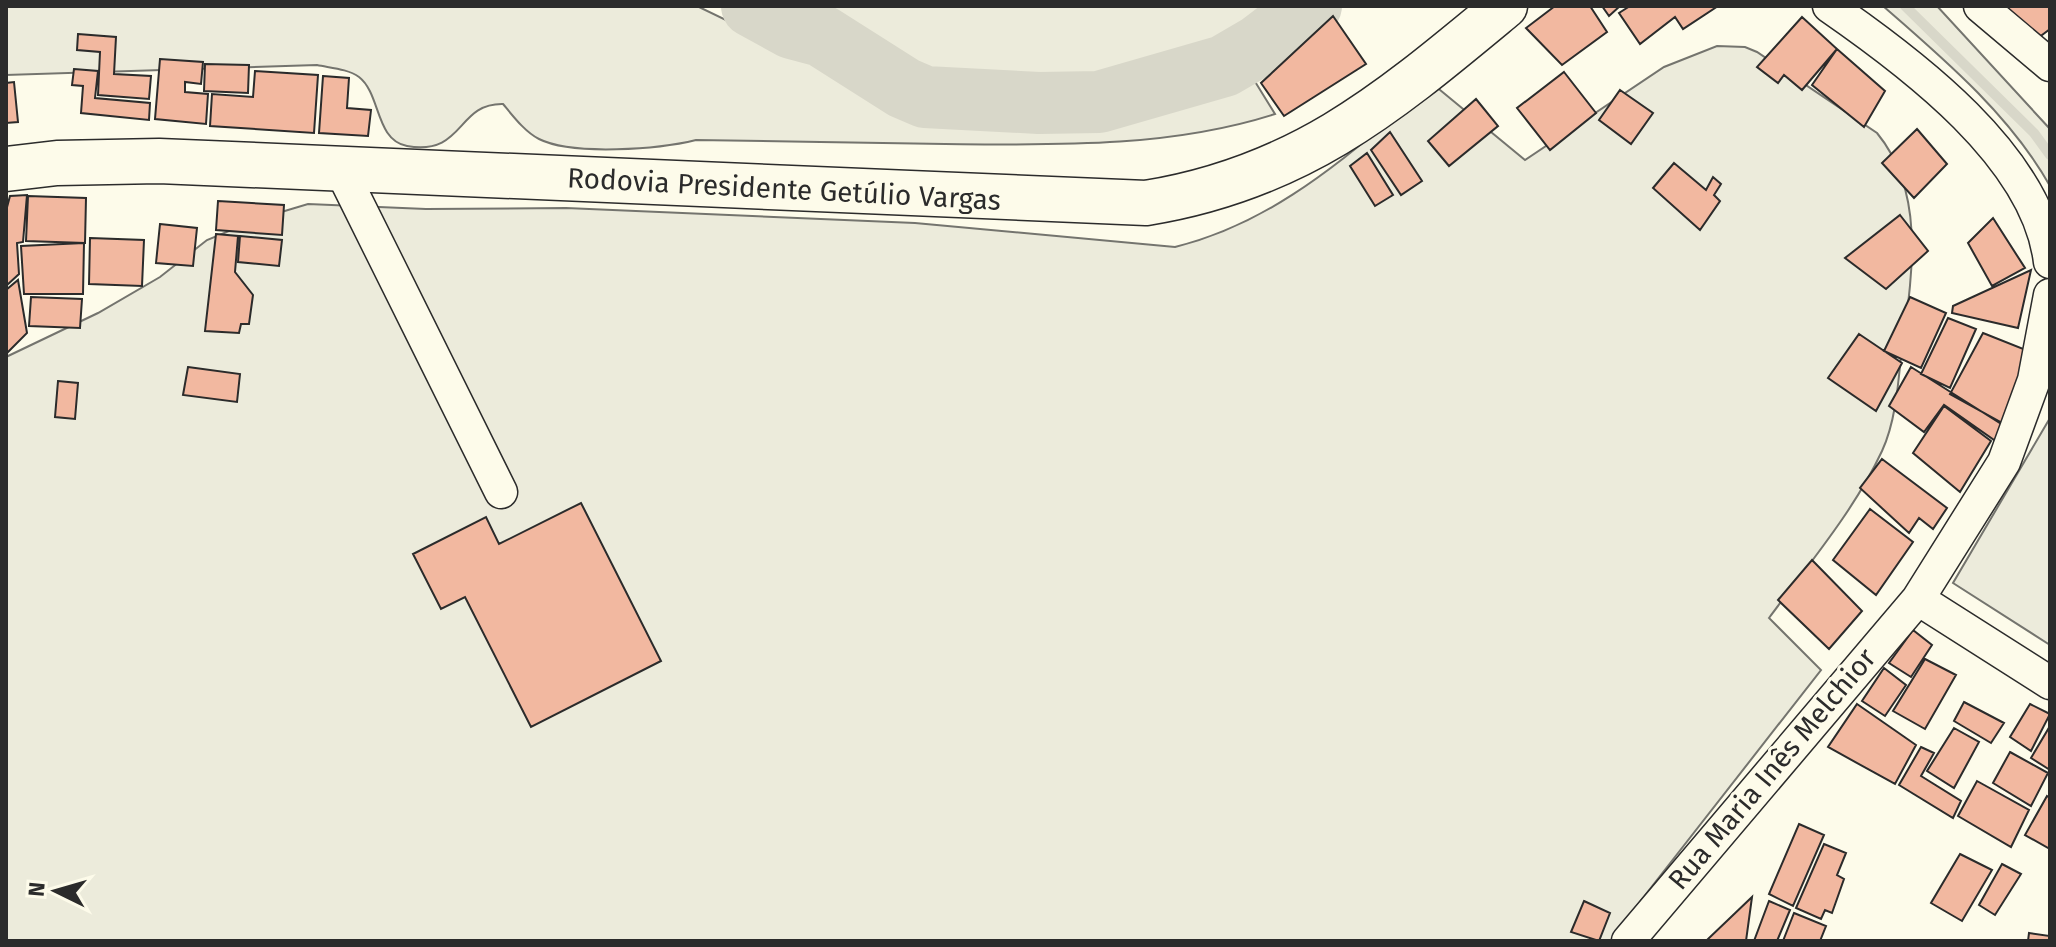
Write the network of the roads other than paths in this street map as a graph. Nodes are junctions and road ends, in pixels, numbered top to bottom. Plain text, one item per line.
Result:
1 (1505, 6) edge
2 (1829, 6) edge
3 (1980, 6) edge
4 (2050, 65) edge
5 (340, 168) junction
6 (6, 169) edge
7 (2050, 262) edge
8 (2050, 295) edge
9 (501, 492) dead end
10 (1918, 599) junction
11 (2050, 683) edge
12 (1628, 941) edge

1 - 5 main road, Rodovia Presidente Getúlio Vargas
2 - 7 street
3 - 4 street
5 - 6 main road, Rodovia Presidente Getúlio Vargas
5 - 9 street
8 - 10 street, Rua Maria Inês Melchior
10 - 11 street
10 - 12 street, Rua Maria Inês Melchior

